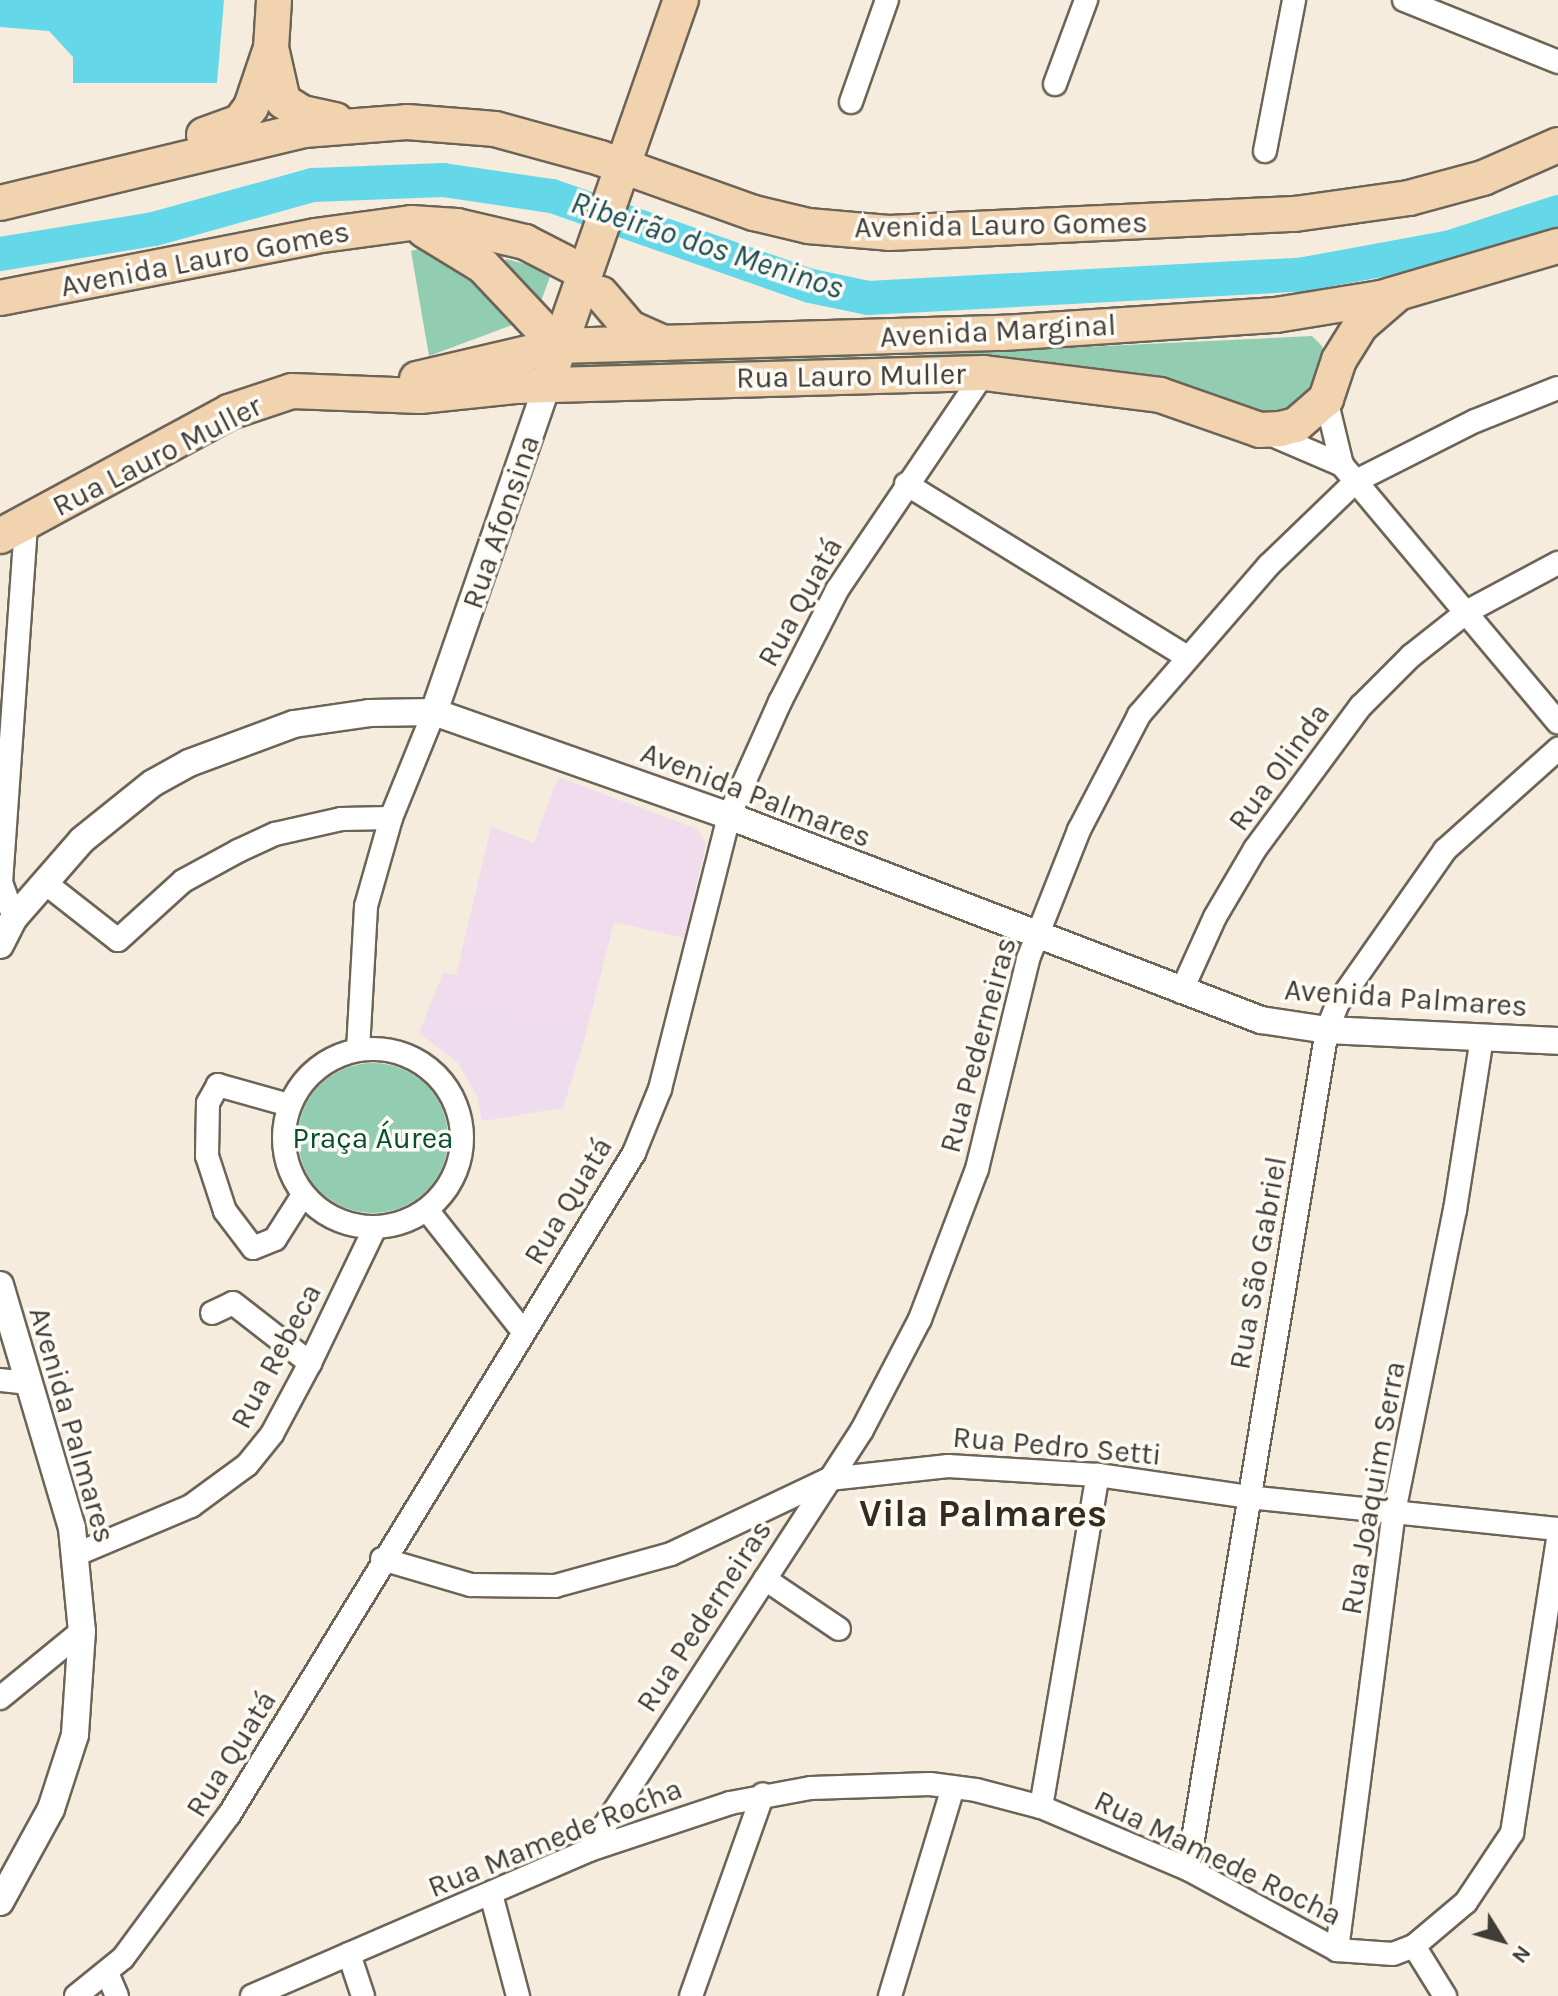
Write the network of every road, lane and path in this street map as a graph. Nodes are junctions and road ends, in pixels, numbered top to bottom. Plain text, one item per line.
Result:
1 (274, 0) edge
2 (681, 0) edge
3 (705, 0) edge
4 (887, 0) edge
5 (1086, 0) edge
6 (1294, 0) edge
7 (1404, 0) edge
8 (271, 48) junction
9 (1558, 62) edge
10 (1055, 84) dead end
11 (851, 102) dead end
12 (353, 124) junction
13 (1558, 145) edge
14 (1265, 151) dead end
15 (630, 180) junction
16 (0, 183) edge
17 (0, 203) edge
18 (411, 223) junction
19 (1558, 246) edge
20 (599, 266) junction
21 (1397, 294) junction
22 (0, 298) edge
23 (1276, 315) junction
24 (570, 346) junction
25 (671, 346) junction
26 (1339, 360) junction
27 (984, 373) junction
28 (559, 385) junction
29 (1558, 388) edge
30 (318, 391) junction
31 (1326, 399) junction
32 (1260, 430) junction
33 (1349, 473) junction
34 (906, 484) junction
35 (13, 529) edge
36 (1558, 563) edge
37 (1468, 611) junction
38 (1186, 656) junction
39 (434, 712) junction
40 (1558, 722) edge
41 (1558, 749) edge
42 (729, 816) junction
43 (391, 818) junction
44 (44, 882) junction
45 (14, 918) junction
46 (1036, 937) junction
47 (0, 945) edge
48 (1181, 992) junction
49 (1327, 1030) junction
50 (1482, 1037) junction
51 (1558, 1041) edge
52 (358, 1050) junction
53 (289, 1105) junction
54 (303, 1195) junction
55 (427, 1210) junction
56 (375, 1228) junction
57 (0, 1285) edge
58 (212, 1313) dead end
59 (523, 1331) junction
60 (310, 1363) junction
61 (0, 1380) edge
62 (27, 1383) junction
63 (1098, 1475) junction
64 (829, 1479) junction
65 (1248, 1497) junction
66 (1394, 1512) junction
67 (1558, 1529) edge
68 (1558, 1539) edge
69 (77, 1554) junction
70 (382, 1559) junction
71 (765, 1579) junction
72 (839, 1629) dead end
73 (82, 1631) junction
74 (0, 1698) edge
75 (953, 1787) junction
76 (763, 1794) junction
77 (1041, 1807) junction
78 (589, 1850) junction
79 (1188, 1869) junction
80 (491, 1894) junction
81 (0, 1902) edge
82 (1414, 1946) junction
83 (1337, 1950) junction
84 (349, 1954) junction
85 (108, 1975) junction
86 (76, 1996) edge
87 (117, 1996) edge
88 (252, 1996) edge
89 (363, 1996) edge
90 (518, 1996) edge
91 (691, 1996) edge
92 (890, 1996) edge
93 (1445, 1996) edge

1 - 8 main road
2 - 15 main road, Rua Afonsina
3 - 15 main road, Rua Afonsina
4 - 11 street
5 - 10 street
6 - 14 street
7 - 9 street
8 - 12 main road, Avenida Lauro Gomes
8 - 16 main road
12 - 15 main road, Avenida Lauro Gomes
12 - 17 main road, Avenida Lauro Gomes
13 - 15 main road, Avenida Lauro Gomes
15 - 20 main road, Rua Afonsina
18 - 20 main road, Avenida Lauro Gomes
18 - 22 main road, Avenida Lauro Gomes
18 - 24 main road
19 - 21 main road
20 - 24 main road, Rua Afonsina
20 - 25 main road, Avenida Lauro Gomes
21 - 23 main road, Avenida Marginal
21 - 26 main road
23 - 25 main road, Avenida Marginal
23 - 26 main road, Avenida Marginal
24 - 25 main road, Avenida Marginal
24 - 28 main road, Rua Afonsina
24 - 30 main road, Rua Lauro Muller
26 - 31 main road
27 - 28 main road, Rua Lauro Muller
27 - 32 main road, Rua Lauro Muller
27 - 34 street, Rua Quatá
28 - 30 main road, Rua Lauro Muller
28 - 39 street, Rua Afonsina
29 - 33 street, Rua Pederneiras
30 - 35 main road, Rua Lauro Muller
31 - 32 main road
31 - 33 street
32 - 33 street
33 - 37 street
33 - 38 street, Rua Pederneiras
34 - 38 street
34 - 42 street, Rua Quatá
35 - 45 street
36 - 37 street, Rua Olinda
37 - 40 street
37 - 48 street, Rua Olinda
38 - 46 street, Rua Pederneiras
39 - 42 street, Avenida Palmares
39 - 43 street, Rua Afonsina
39 - 44 street, Avenida Palmares
41 - 49 street, Rua São Gabriel
42 - 46 street, Avenida Palmares
42 - 59 street, Rua Quatá
43 - 44 street
43 - 52 street, Rua Afonsina
44 - 45 street, Avenida Palmares
45 - 47 street, Avenida Palmares
46 - 48 street, Avenida Palmares
46 - 64 street, Rua Pederneiras
48 - 49 street, Avenida Palmares
49 - 50 street, Avenida Palmares
49 - 65 street, Rua São Gabriel
50 - 51 street, Avenida Palmares
50 - 66 street, Rua Joaquim Serra
52 - 53 street
52 - 55 street
53 - 54 street
53 - 54 street
54 - 56 street
55 - 56 street
55 - 59 street
56 - 60 street, Rua Rebeca
57 - 62 street, Avenida Palmares
58 - 60 street
59 - 70 street, Rua Quatá
60 - 69 street, Rua Rebeca
61 - 62 street
62 - 69 street, Avenida Palmares
63 - 64 street, Rua Pedro Setti
63 - 65 street, Rua Pedro Setti
63 - 77 street
64 - 70 street, Rua Pedro Setti
64 - 71 street, Rua Pederneiras
65 - 66 street, Rua Pedro Setti
65 - 79 street, Rua São Gabriel
66 - 67 street, Rua Pedro Setti
66 - 83 street, Rua Joaquim Serra
68 - 82 street
69 - 73 street, Avenida Palmares
70 - 85 street, Rua Quatá
71 - 72 street
71 - 78 street, Rua Pederneiras
73 - 74 street
73 - 81 street, Avenida Palmares
75 - 76 street, Rua Mamede Rocha
75 - 77 street, Rua Mamede Rocha
75 - 92 street
76 - 78 street, Rua Mamede Rocha
76 - 91 street
77 - 79 street, Rua Mamede Rocha
78 - 80 street, Rua Mamede Rocha
79 - 83 street, Rua Mamede Rocha
80 - 84 street, Rua Mamede Rocha
80 - 90 street
82 - 83 street, Rua Mamede Rocha
82 - 93 street
84 - 88 street, Rua Mamede Rocha
84 - 89 street
85 - 86 street, Rua Quatá
85 - 87 street

